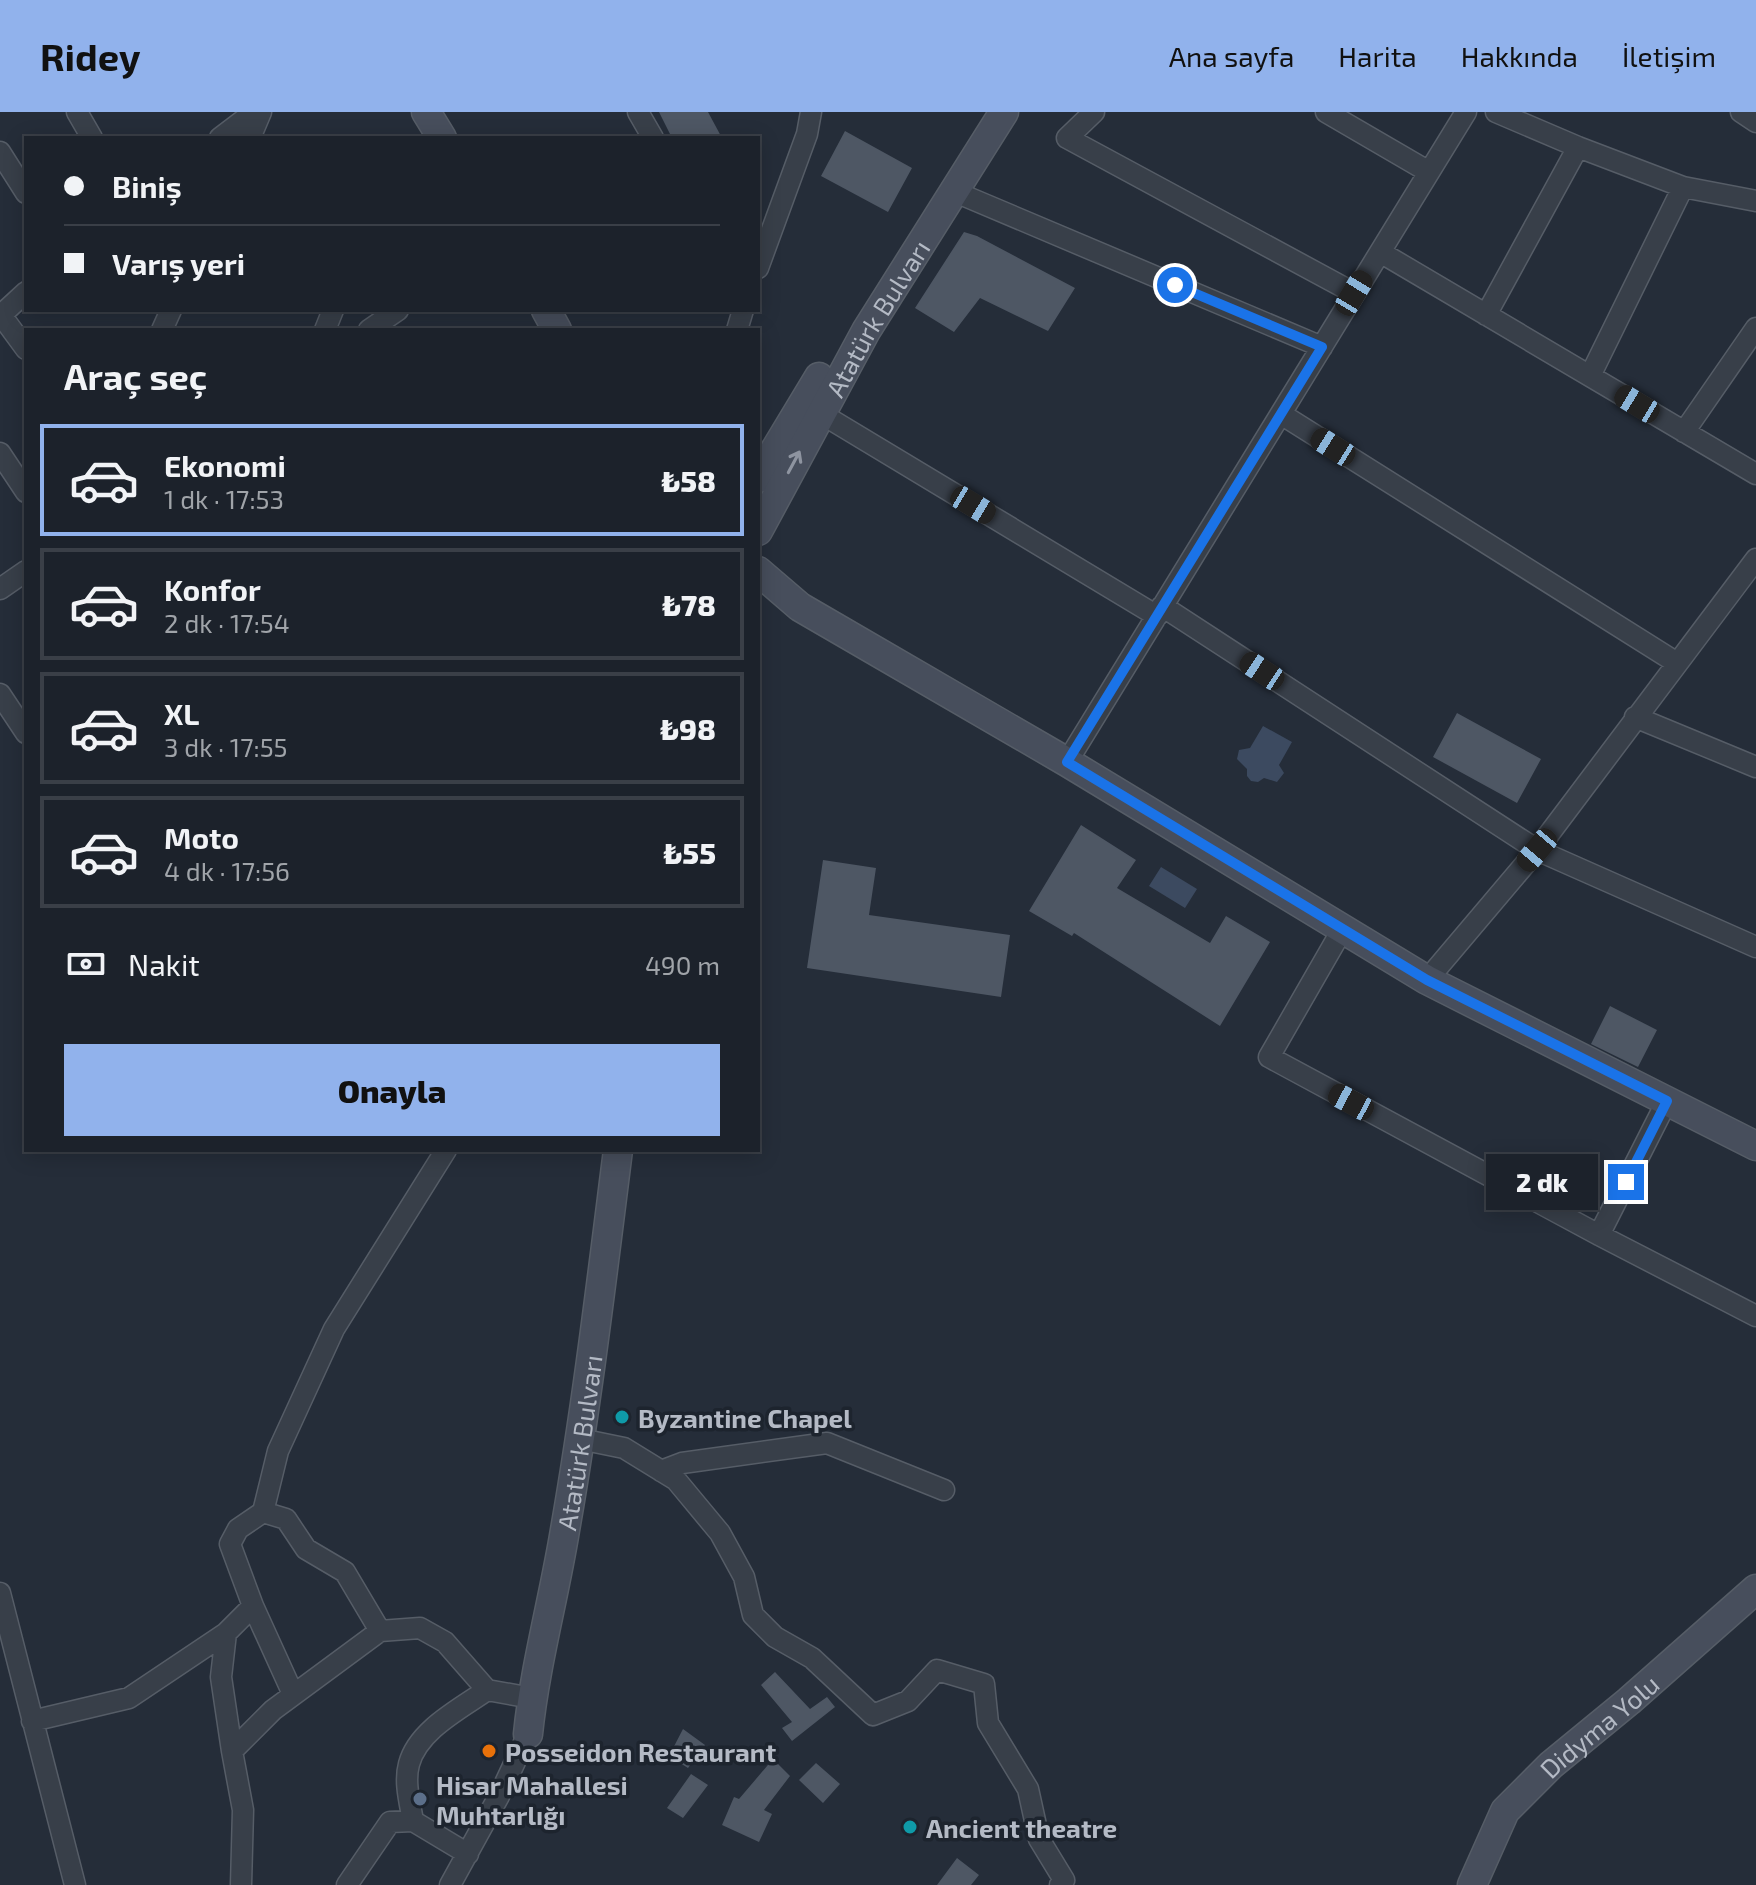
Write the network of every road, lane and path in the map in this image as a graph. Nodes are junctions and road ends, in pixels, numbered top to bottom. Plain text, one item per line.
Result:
1 (77, 112) edge
2 (254, 112) edge
3 (261, 112) edge
4 (638, 112) edge
5 (811, 112) edge
6 (985, 112) edge
7 (1004, 112) edge
8 (1094, 112) edge
9 (1326, 112) edge
10 (1466, 112) edge
11 (1496, 112) edge
12 (1741, 112) edge
13 (1756, 122) edge
14 (91, 136) edge
15 (223, 136) edge
16 (251, 136) edge
17 (647, 136) edge
18 (1578, 147) junction
19 (0, 152) edge
20 (1429, 172) junction
21 (1683, 187) junction
22 (24, 190) edge
23 (953, 191) junction
24 (1756, 201) edge
25 (1380, 252) junction
26 (760, 263) edge
27 (1354, 293) junction
28 (24, 294) edge
29 (395, 312) edge
30 (1486, 315) junction
31 (1, 316) edge
32 (372, 328) edge
33 (1756, 328) edge
34 (24, 346) edge
35 (1322, 347) junction
36 (1590, 376) junction
37 (820, 413) junction
38 (1281, 414) junction
39 (1684, 432) junction
40 (0, 453) edge
41 (1756, 474) edge
42 (760, 475) edge
43 (24, 489) edge
44 (760, 527) edge
45 (1756, 559) edge
46 (24, 572) edge
47 (760, 573) edge
48 (0, 589) edge
49 (760, 593) edge
50 (800, 607) junction
51 (1160, 611) junction
52 (1677, 663) junction
53 (0, 694) edge
54 (1635, 717) junction
55 (24, 730) edge
56 (1067, 762) junction
57 (1756, 767) edge
58 (1537, 850) junction
59 (1342, 930) junction
60 (1756, 947) edge
61 (1427, 980) junction
62 (1667, 1101) junction
63 (1756, 1146) edge
64 (445, 1152) edge
65 (618, 1152) edge
66 (1599, 1235) junction
67 (1756, 1316) edge
68 (580, 1439) junction
69 (661, 1471) junction
70 (944, 1490) dead end
71 (263, 1512) junction
72 (1756, 1589) edge
73 (0, 1593) edge
74 (253, 1606) junction
75 (380, 1631) junction
76 (226, 1633) junction
77 (487, 1690) junction
78 (293, 1694) junction
79 (532, 1698) junction
80 (32, 1721) junction
81 (528, 1734) joint
82 (232, 1751) junction
83 (413, 1821) junction
84 (468, 1854) junction
85 (75, 1885) edge
86 (241, 1885) edge
87 (347, 1885) edge
88 (450, 1885) edge
89 (1060, 1885) edge
90 (1472, 1885) edge

1 - 14 street
2 - 15 street
3 - 16 street
4 - 17 street
5 - 26 street
6 - 42 main road, Atatürk Bulvarı
7 - 23 main road, Atatürk Bulvarı
8 - 27 street
9 - 20 street
10 - 20 street
11 - 18 street
12 - 13 street
18 - 21 street
18 - 30 street
19 - 22 street
20 - 25 street
21 - 24 street
21 - 36 street
23 - 35 street
23 - 37 main road, Atatürk Bulvarı
25 - 27 street
25 - 30 street
27 - 35 street
28 - 31 street
29 - 32 street
30 - 36 street
31 - 34 street
33 - 39 street
35 - 38 street
36 - 39 street
44 -> 37 main road, Atatürk Bulvarı
37 - 51 street
38 - 51 street
38 - 52 street
39 - 41 street
40 - 43 street
45 - 52 street
46 - 48 street
47 - 50 main road
49 - 50 main road
50 - 56 main road
51 - 56 street
51 - 58 street
52 - 54 street
53 - 55 street
54 - 57 street
54 - 58 street
56 - 59 main road
58 - 60 street
58 - 61 street
59 - 61 main road
59 - 66 street
61 - 62 main road
62 - 63 main road
62 - 66 street
64 - 71 street
65 - 68 main road, Atatürk Bulvarı
66 - 67 street
68 - 69 street
68 - 79 main road, Atatürk Bulvarı
69 - 70 street
69 - 89 street
71 - 74 street
71 - 75 street
72 - 90 main road, Didyma Yolu
73 - 80 street
74 - 76 street
74 - 78 street
75 - 77 street
75 - 78 street
76 - 80 street
76 - 82 street
77 - 79 street
77 - 83 street
78 - 82 street
79 - 81 main road, Atatürk Bulvarı
80 - 85 street
81 - 84 street
82 - 86 street
83 - 84 street
83 - 87 street
84 - 88 street

